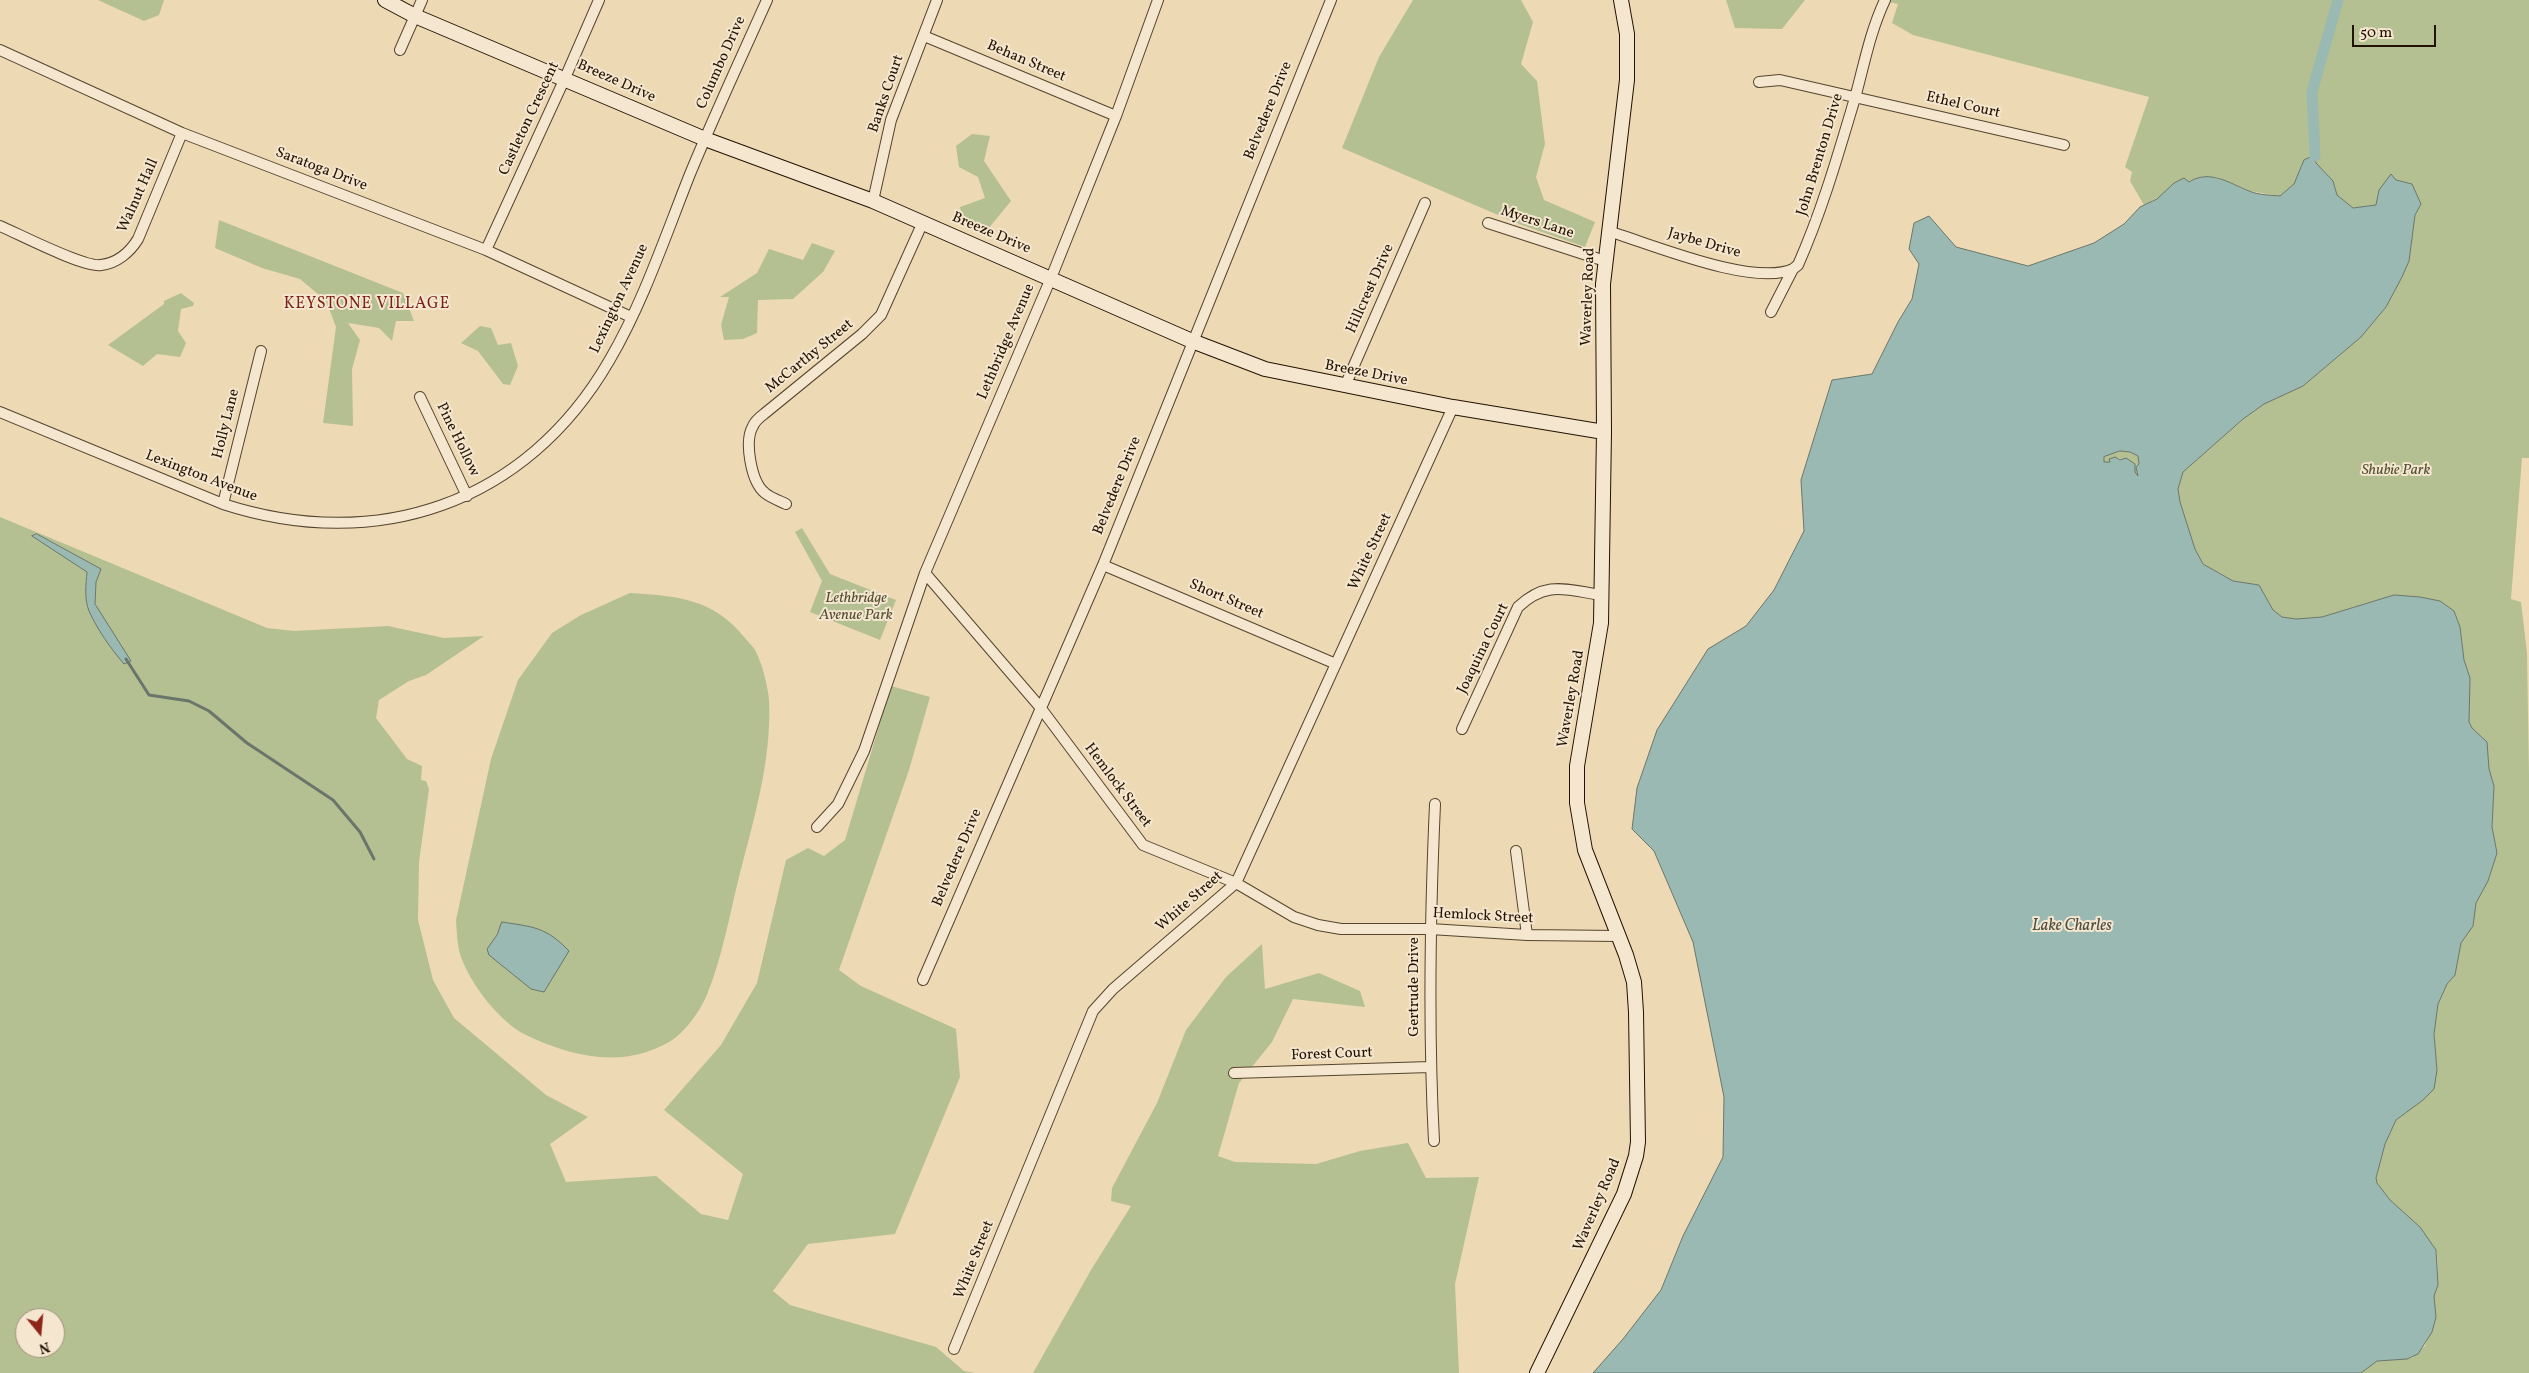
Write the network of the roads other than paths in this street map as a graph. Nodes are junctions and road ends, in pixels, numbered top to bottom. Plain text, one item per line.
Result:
1 (384, 0) edge
2 (422, 0) edge
3 (599, 0) edge
4 (767, 0) edge
5 (937, 0) edge
6 (1158, 0) edge
7 (1331, 0) edge
8 (1621, 0) edge
9 (1885, 0) edge
10 (415, 16) junction
11 (924, 36) junction
12 (0, 50) edge
13 (400, 50) dead end
14 (566, 78) junction
15 (1759, 82) dead end
16 (1855, 96) junction
17 (1116, 116) junction
18 (182, 133) junction
19 (705, 139) junction
20 (2064, 145) dead end
21 (873, 201) junction
22 (1425, 203) dead end
23 (923, 222) junction
24 (1488, 223) dead end
25 (0, 226) edge
26 (1608, 230) junction
27 (486, 250) junction
28 (1605, 260) junction
29 (1794, 269) junction
30 (1052, 278) junction
31 (1772, 312) dead end
32 (631, 318) junction
33 (1192, 341) junction
34 (261, 351) dead end
35 (1345, 386) junction
36 (420, 397) dead end
37 (1453, 408) junction
38 (0, 412) edge
39 (1604, 432) junction
40 (467, 496) junction
41 (223, 504) junction
42 (786, 504) dead end
43 (1103, 565) junction
44 (925, 573) junction
45 (1602, 595) junction
46 (1336, 664) junction
47 (1040, 707) junction
48 (1462, 730) dead end
49 (1434, 804) dead end
50 (817, 827) dead end
51 (1516, 851) dead end
52 (1236, 883) junction
53 (1430, 929) junction
54 (1527, 935) junction
55 (1618, 936) junction
56 (923, 980) dead end
57 (1430, 1067) junction
58 (1234, 1073) dead end
59 (1434, 1141) dead end
60 (954, 1349) dead end
61 (1537, 1373) edge

1 - 10 main road, Breeze Drive
2 - 10 street
3 - 14 street, Castleton Crescent
4 - 19 street, Columbo Drive
5 - 11 street, Banks Court
6 - 17 street, Lethbridge Avenue
7 - 33 street, Belvedere Drive
8 - 26 main road, Waverley Road
9 - 16 street, John Brenton Drive
10 - 13 street
10 - 14 main road, Breeze Drive
11 - 17 street, Behan Street
11 - 21 street, Banks Court
12 - 18 street, Saratoga Drive
14 - 19 main road, Breeze Drive
14 - 27 street, Castleton Crescent
15 - 16 street, Ethel Court
16 - 20 street, Ethel Court
16 - 29 street, John Brenton Drive
17 - 30 street, Lethbridge Avenue
18 - 25 street, Walnut Hall
18 - 27 street, Saratoga Drive
19 - 21 main road, Breeze Drive
19 - 32 street, Lexington Avenue
21 - 23 main road, Breeze Drive
22 - 35 street, Hillcrest Drive
23 - 30 main road, Breeze Drive
23 - 42 street, McCarthy Street
24 - 28 street, Myers Lane
26 - 28 main road, Waverley Road
26 - 29 street, Jaybe Drive
27 - 32 street, Saratoga Drive
28 - 39 main road, Waverley Road
29 - 31 street, John Brenton Drive
30 - 33 main road, Breeze Drive
30 - 44 street, Lethbridge Avenue
32 - 40 street, Lexington Avenue
33 - 35 main road, Breeze Drive
33 - 43 street, Belvedere Drive
34 - 41 street, Holly Lane
35 - 37 main road, Breeze Drive
36 - 40 street, Pine Hollow
37 - 39 main road, Breeze Drive
37 - 46 street, White Street
38 - 41 street, Lexington Avenue
39 - 45 main road, Waverley Road
40 - 41 street, Lexington Avenue
43 - 46 street, Short Street
43 - 47 street, Belvedere Drive
44 - 47 street, Hemlock Street
44 - 50 street, Lethbridge Avenue
45 - 48 street, Joaquina Court
45 - 55 main road, Waverley Road
46 - 52 street, White Street
47 - 52 street, Hemlock Street
47 - 56 street, Belvedere Drive
49 - 53 street, Gertrude Drive
51 - 54 street
52 - 53 street, Hemlock Street
52 - 60 street, White Street
53 - 54 street, Hemlock Street
53 - 57 street, Gertrude Drive
54 - 55 street, Hemlock Street
55 - 61 main road, Waverley Road
57 - 58 street, Forest Court
57 - 59 street, Gertrude Drive

